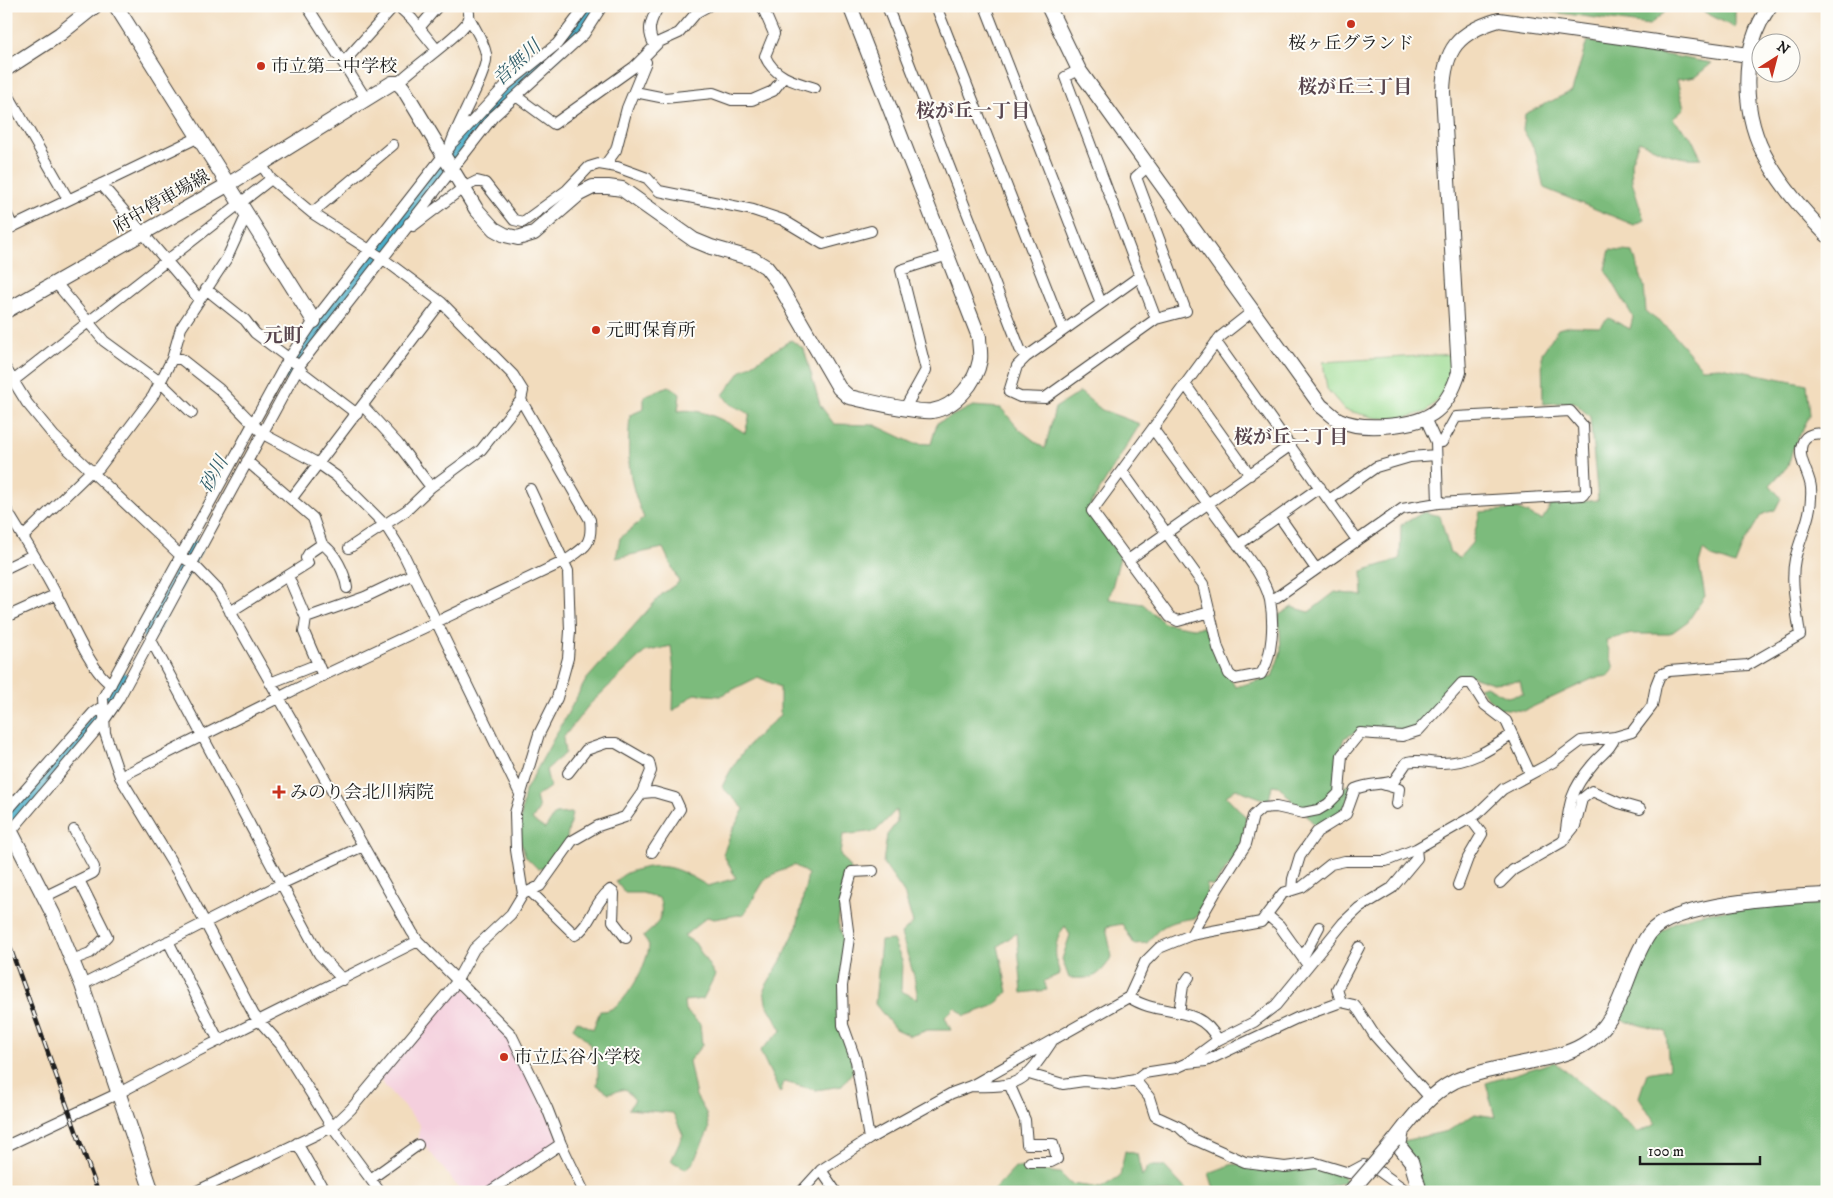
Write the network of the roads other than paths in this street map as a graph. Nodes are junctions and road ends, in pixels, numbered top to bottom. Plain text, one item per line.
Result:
1 (95, 6) edge
2 (116, 6) edge
3 (307, 6) edge
4 (394, 6) edge
5 (398, 6) edge
6 (438, 6) edge
7 (468, 6) edge
8 (586, 6) edge
9 (602, 6) edge
10 (659, 6) edge
11 (708, 6) edge
12 (762, 6) edge
13 (850, 6) edge
14 (887, 6) edge
15 (936, 6) edge
16 (985, 6) edge
17 (1048, 6) edge
18 (1770, 6) edge
19 (470, 18) junction
20 (419, 28) junction
21 (655, 46) junction
22 (437, 50) junction
23 (1749, 55) junction
24 (643, 58) junction
25 (343, 63) junction
26 (6, 70) edge
27 (1079, 70) junction
28 (783, 78) junction
29 (398, 83) junction
30 (815, 88) dead end
31 (6, 91) edge
32 (635, 92) junction
33 (516, 96) junction
34 (366, 99) junction
35 (199, 137) junction
36 (393, 145) dead end
37 (446, 151) junction
38 (261, 164) junction
39 (605, 165) junction
40 (1147, 167) junction
41 (452, 170) junction
42 (271, 179) junction
43 (101, 184) junction
44 (229, 184) junction
45 (463, 188) junction
46 (68, 199) junction
47 (244, 208) junction
48 (6, 213) edge
49 (312, 213) junction
50 (556, 216) junction
51 (523, 222) junction
52 (409, 223) junction
53 (9, 228) edge
54 (871, 231) dead end
55 (142, 234) junction
56 (1827, 235) edge
57 (370, 251) junction
58 (948, 255) junction
59 (382, 258) junction
60 (167, 260) junction
61 (1140, 276) junction
62 (56, 283) junction
63 (206, 289) junction
64 (199, 300) junction
65 (441, 302) junction
66 (1101, 303) junction
67 (6, 311) edge
68 (1253, 311) junction
69 (1156, 319) junction
70 (314, 321) junction
71 (87, 323) junction
72 (1063, 330) junction
73 (1216, 342) junction
74 (1026, 357) junction
75 (289, 358) junction
76 (172, 360) junction
77 (299, 366) junction
78 (6, 369) edge
79 (13, 381) junction
80 (160, 382) junction
81 (1185, 384) junction
82 (521, 400) junction
83 (905, 408) junction
84 (360, 410) junction
85 (192, 413) dead end
86 (1425, 418) junction
87 (252, 425) junction
88 (1153, 429) junction
89 (263, 434) junction
90 (1827, 434) edge
91 (1436, 442) junction
92 (1291, 445) junction
93 (1436, 455) junction
94 (247, 461) junction
95 (320, 464) junction
96 (1122, 471) junction
97 (94, 472) junction
98 (1250, 475) junction
99 (431, 487) junction
100 (1320, 487) junction
101 (530, 489) dead end
102 (292, 498) junction
103 (1329, 500) junction
104 (1438, 503) junction
105 (1209, 505) junction
106 (8, 514) edge
107 (1279, 516) junction
108 (386, 526) junction
109 (1167, 534) junction
110 (23, 537) junction
111 (1357, 540) junction
112 (322, 544) junction
113 (1238, 546) junction
114 (349, 548) dead end
115 (34, 555) junction
116 (181, 556) junction
117 (1128, 560) junction
118 (565, 561) junction
119 (193, 564) junction
120 (6, 568) edge
121 (1316, 569) junction
122 (413, 574) junction
123 (288, 576) junction
124 (347, 588) dead end
125 (57, 594) junction
126 (1270, 599) junction
127 (230, 612) junction
128 (1210, 612) junction
129 (6, 617) edge
130 (306, 618) junction
131 (436, 623) junction
132 (151, 640) junction
133 (318, 664) junction
134 (323, 676) junction
135 (270, 683) junction
136 (111, 684) junction
137 (279, 698) junction
138 (102, 707) junction
139 (102, 722) junction
140 (1511, 734) junction
141 (202, 735) junction
142 (1615, 737) junction
143 (568, 773) dead end
144 (1530, 773) junction
145 (120, 777) junction
146 (1382, 784) junction
147 (642, 793) junction
148 (520, 794) junction
149 (1397, 804) dead end
150 (1640, 809) dead end
151 (6, 812) edge
152 (1470, 818) junction
153 (8, 830) edge
154 (74, 830) dead end
155 (1565, 838) junction
156 (363, 846) junction
157 (1416, 849) junction
158 (652, 852) dead end
159 (874, 871) dead end
160 (79, 880) junction
161 (1500, 883) dead end
162 (281, 884) junction
163 (1458, 885) dead end
164 (1292, 890) junction
165 (527, 893) junction
166 (1827, 895) edge
167 (44, 897) junction
168 (1267, 915) junction
169 (205, 922) junction
170 (1319, 927) dead end
171 (1191, 935) junction
172 (626, 938) dead end
173 (168, 941) junction
174 (418, 941) junction
175 (1359, 947) dead end
176 (72, 960) junction
177 (1305, 960) junction
178 (1189, 977) dead end
179 (343, 980) junction
180 (458, 980) junction
181 (82, 985) junction
182 (1129, 998) junction
183 (1341, 1002) junction
184 (1179, 1013) junction
185 (260, 1021) junction
186 (1218, 1040) junction
187 (219, 1041) junction
188 (1051, 1042) junction
189 (1187, 1063) junction
190 (1029, 1074) junction
191 (1134, 1080) junction
192 (971, 1086) junction
193 (1010, 1086) junction
194 (119, 1093) junction
195 (1430, 1099) junction
196 (332, 1127) junction
197 (1402, 1130) junction
198 (869, 1139) junction
199 (297, 1143) junction
200 (561, 1144) junction
201 (418, 1145) dead end
202 (6, 1146) edge
203 (1030, 1162) dead end
204 (821, 1170) junction
205 (372, 1178) junction
206 (200, 1191) edge
207 (152, 1192) edge
208 (324, 1192) edge
209 (380, 1192) edge
210 (489, 1192) edge
211 (584, 1192) edge
212 (801, 1192) edge
213 (836, 1192) edge
214 (1350, 1192) edge
215 (1408, 1192) edge
216 (1420, 1192) edge

1 - 26 street
2 - 35 street, 府中停車場線
3 - 25 street
4 - 25 street
5 - 20 street
6 - 20 street
7 - 19 street
8 - 37 street
9 - 33 street
10 - 21 street
11 - 21 street
12 - 28 street
13 - 58 street
14 - 74 street
15 - 72 street
16 - 66 street
17 - 27 street
18 - 23 street
19 - 22 street
19 - 37 street
20 - 22 street
21 - 24 street
22 - 29 street
23 - 56 street
23 - 86 street
24 - 32 street
24 - 33 street
25 - 34 street
27 - 40 street
27 - 61 street
28 - 30 street
28 - 32 street
29 - 34 street
29 - 37 street
31 - 46 street
32 - 39 street
33 - 41 street
34 - 38 street
35 - 43 street
35 - 44 street, 府中停車場線
36 - 49 street
37 - 41 street
37 - 57 street
38 - 42 street
38 - 44 street
39 - 51 street
39 - 54 street
40 - 68 street
40 - 69 street
41 - 45 street
41 - 52 street
42 - 47 street
42 - 49 street
43 - 46 street
43 - 55 street
44 - 47 street
44 - 55 street, 府中停車場線
45 - 50 street
45 - 51 street
45 - 52 street
46 - 53 street
47 - 60 street
47 - 63 street
47 - 70 street
48 - 53 street
49 - 57 street
50 - 51 street
50 - 83 street
52 - 59 street
55 - 60 street
55 - 62 street, 府中停車場線
57 - 59 street
57 - 70 street
58 - 83 street
58 - 83 street
59 - 65 street
59 - 77 street
60 - 64 street
60 - 71 street
61 - 66 street
61 - 69 street
62 - 67 street, 府中停車場線
62 - 71 street
63 - 64 street
63 - 75 street
64 - 76 street
65 - 82 street
65 - 84 street
66 - 72 street
68 - 73 street
68 - 86 street
69 - 74 street
70 - 75 street
71 - 79 street
71 - 80 street
72 - 74 street
73 - 81 street
73 - 92 street
75 - 77 street
75 - 87 street
76 - 80 street
76 - 87 street
77 - 84 street
77 - 89 street
78 - 79 street
79 - 97 street
80 - 85 street
80 - 97 street
81 - 88 street
81 - 98 street
82 - 99 street
82 - 118 street
84 - 95 street
84 - 99 street
86 - 91 street
87 - 89 street
87 - 116 street
88 - 96 street
88 - 105 street
89 - 94 street
89 - 95 street
90 - 142 street
91 - 93 street
91 - 104 street
92 - 98 street
92 - 100 street
93 - 103 street
93 - 104 street
94 - 102 street
94 - 119 street
95 - 102 street
95 - 108 street
96 - 109 street
96 - 117 street
97 - 110 street
97 - 116 street
98 - 105 street
99 - 108 street
100 - 103 street
100 - 107 street
101 - 118 street
102 - 112 street
103 - 111 street
104 - 111 street
105 - 109 street
105 - 113 street
106 - 110 street
107 - 113 street
107 - 121 street
108 - 114 street
108 - 122 street
109 - 117 street
109 - 128 street
110 - 115 street
111 - 121 street
112 - 123 street
112 - 124 street
113 - 126 street
115 - 120 street
115 - 125 street
116 - 119 street
116 - 136 street
117 - 128 street
118 - 131 street
118 - 148 street
119 - 127 street
119 - 132 street
121 - 126 street
122 - 130 street
122 - 131 street
123 - 127 street
123 - 130 street
125 - 129 street
125 - 136 street
126 - 128 street
127 - 135 street
130 - 133 street
131 - 134 street
131 - 148 street
132 - 139 street
132 - 141 street
133 - 134 street
133 - 135 street
134 - 137 street
135 - 137 street
136 - 138 street
137 - 141 street
137 - 156 street
138 - 139 street
138 - 151 street
139 - 145 street
139 - 153 street
140 - 144 street
140 - 146 street
140 - 171 street
141 - 145 street
141 - 162 street
142 - 144 street
142 - 155 street
143 - 147 street
144 - 152 street
145 - 169 street
146 - 149 street
146 - 164 street
147 - 158 street
147 - 165 street
148 - 165 street
150 - 155 street
152 - 157 street
152 - 163 street
153 - 167 street
154 - 160 street
155 - 161 street
156 - 162 street
156 - 174 street
157 - 164 street
157 - 177 street
159 - 198 street
160 - 167 street
160 - 176 street
162 - 169 street
162 - 179 street
164 - 168 street
165 - 172 street
165 - 180 street
166 - 195 street
167 - 176 street
168 - 171 street
168 - 177 street
169 - 173 street
169 - 185 street
170 - 177 street
171 - 182 street
173 - 181 street
173 - 187 street
174 - 179 street
174 - 180 street
175 - 183 street
176 - 181 street
177 - 186 street
178 - 184 street
179 - 185 street
180 - 196 street
180 - 200 street
181 - 194 street
182 - 184 street
182 - 188 street
183 - 189 street
183 - 195 street
184 - 186 street
185 - 187 street
185 - 196 street
186 - 189 street
187 - 194 street
188 - 190 street
188 - 192 street
189 - 191 street
190 - 191 street
190 - 193 street
191 - 215 street
192 - 193 street
192 - 198 street
193 - 203 street
194 - 202 street
194 - 207 street
195 - 197 street
196 - 199 street
196 - 205 street
197 - 214 street, bridge
197 - 216 street
198 - 204 street
199 - 206 street
199 - 208 street
200 - 210 street
200 - 211 street
201 - 205 street
204 - 212 street
204 - 213 street
205 - 209 street

